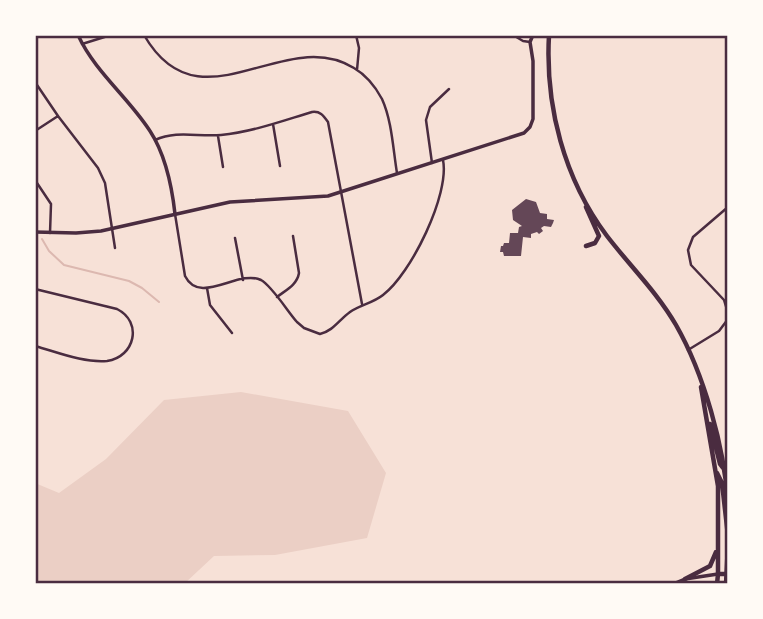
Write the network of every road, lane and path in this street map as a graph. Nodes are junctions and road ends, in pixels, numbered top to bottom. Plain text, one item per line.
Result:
1 (78, 35) edge
2 (111, 35) edge
3 (144, 35) edge
4 (356, 35) edge
5 (513, 35) edge
6 (533, 35) edge
7 (549, 35) edge
8 (530, 42) junction
9 (82, 44) junction
10 (358, 70) junction
11 (35, 82) edge
12 (449, 89) dead end
13 (58, 116) junction
14 (273, 124) junction
15 (35, 131) edge
16 (218, 135) junction
17 (155, 140) junction
18 (443, 160) junction
19 (432, 163) junction
20 (280, 166) dead end
21 (223, 167) dead end
22 (397, 173) junction
23 (35, 180) edge
24 (341, 193) junction
25 (584, 200) junction
26 (728, 206) edge
27 (175, 214) junction
28 (113, 229) junction
29 (35, 232) edge
30 (50, 233) junction
31 (293, 236) dead end
32 (235, 238) dead end
33 (586, 246) dead end
34 (115, 248) dead end
35 (243, 280) junction
36 (207, 288) junction
37 (35, 289) edge
38 (277, 298) junction
39 (362, 304) junction
40 (728, 313) edge
41 (728, 319) edge
42 (232, 333) dead end
43 (35, 346) edge
44 (688, 350) junction
45 (700, 382) junction
46 (705, 412) junction
47 (726, 467) edge
48 (716, 473) junction
49 (728, 503) edge
50 (728, 536) edge
51 (728, 543) edge
52 (719, 545) junction
53 (718, 574) junction
54 (727, 574) edge
55 (685, 579) junction
56 (673, 584) edge
57 (717, 584) edge
58 (726, 584) edge

1 - 9 street
2 - 9 street
3 - 10 street
4 - 10 street
5 - 8 street
6 - 8 street
7 - 25 main road
8 - 18 street
9 - 17 street
10 - 22 street
11 - 13 street
12 - 19 street
13 - 15 street
13 - 28 street
14 - 16 street
14 - 20 street
14 - 24 street
16 - 17 street
16 - 21 street
17 - 27 street
18 - 19 street
18 - 39 street
19 - 22 street
22 - 24 street
23 - 30 street
24 - 27 street
24 - 39 street
25 - 33 main road
25 - 44 main road
26 - 40 street
27 - 28 street
27 - 36 street
28 - 30 street
28 - 34 street
29 - 30 street
31 - 38 street
32 - 35 street
35 - 36 street
35 - 38 street
36 - 42 street
37 - 43 street
38 - 39 street
41 - 44 street
44 - 45 main road
45 - 46 main road
45 - 47 main road
46 - 47 main road
46 - 48 main road
47 - 49 main road
48 - 50 main road
48 - 52 main road
51 - 54 main road
52 - 53 main road
52 - 55 main road
53 - 54 main road
53 - 55 street
53 - 57 main road
54 - 58 main road
55 - 56 street

